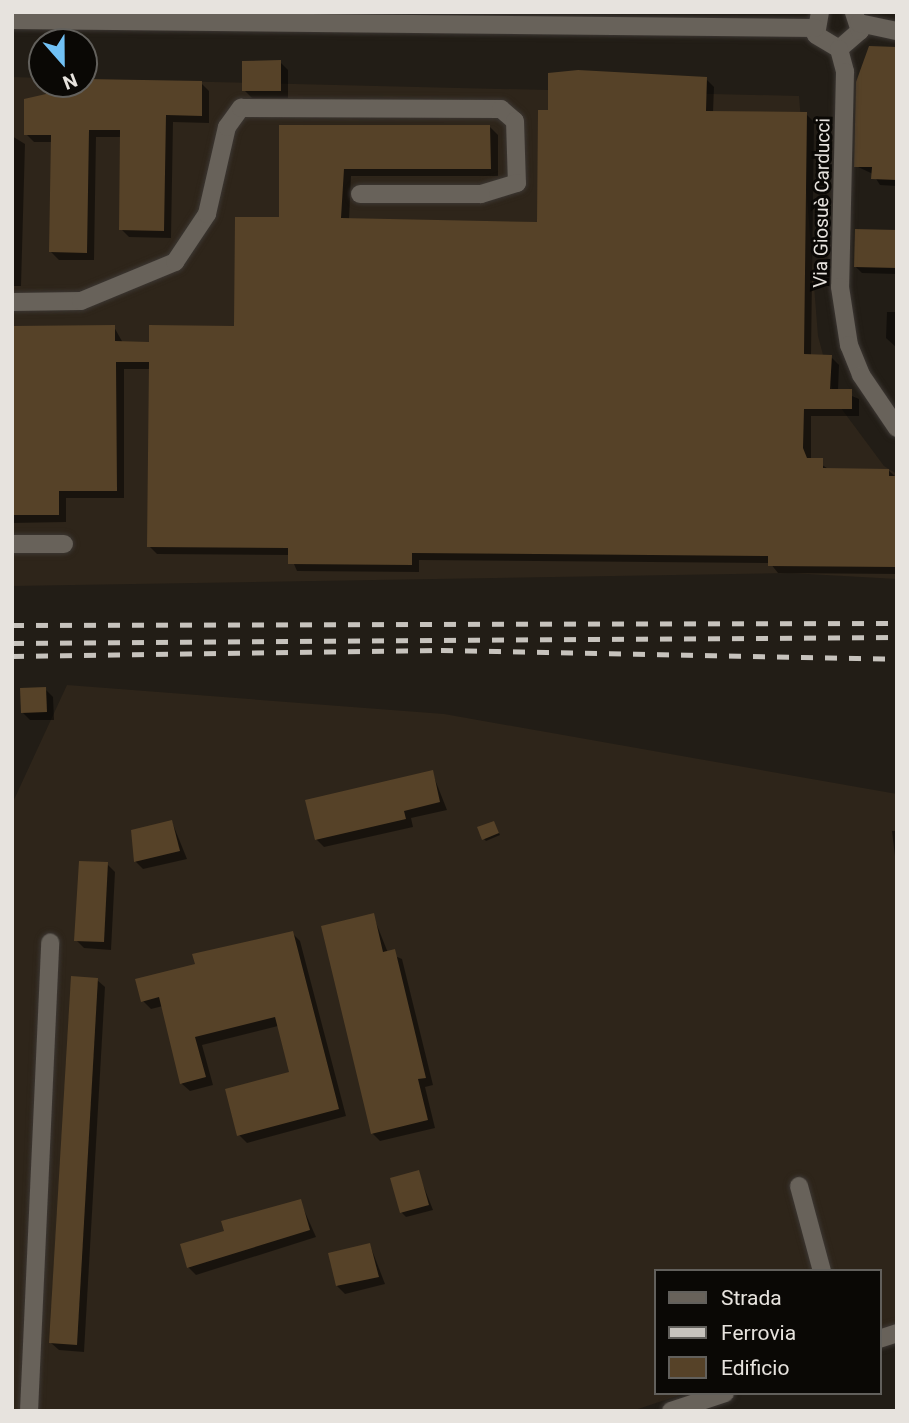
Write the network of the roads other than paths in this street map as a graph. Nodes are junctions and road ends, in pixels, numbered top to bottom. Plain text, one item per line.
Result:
1 (68, 16) edge
2 (433, 18) edge
3 (857, 18) edge
4 (12, 19) edge
5 (817, 20) edge
6 (897, 31) edge
7 (839, 49) junction
8 (360, 194) dead end
9 (12, 302) edge
10 (897, 428) edge
11 (12, 544) edge
12 (64, 544) dead end
13 (50, 942) dead end
14 (799, 1186) dead end
15 (821, 1269) edge
16 (719, 1395) edge
17 (29, 1411) edge
18 (671, 1411) edge

1 - 2 street
1 - 4 street
2 - 5 street
3 - 6 street
3 - 7 street
5 - 7 street
7 - 10 street, Via Giosuè Carducci
8 - 9 street
11 - 12 street
13 - 17 street
14 - 15 street
16 - 18 street

